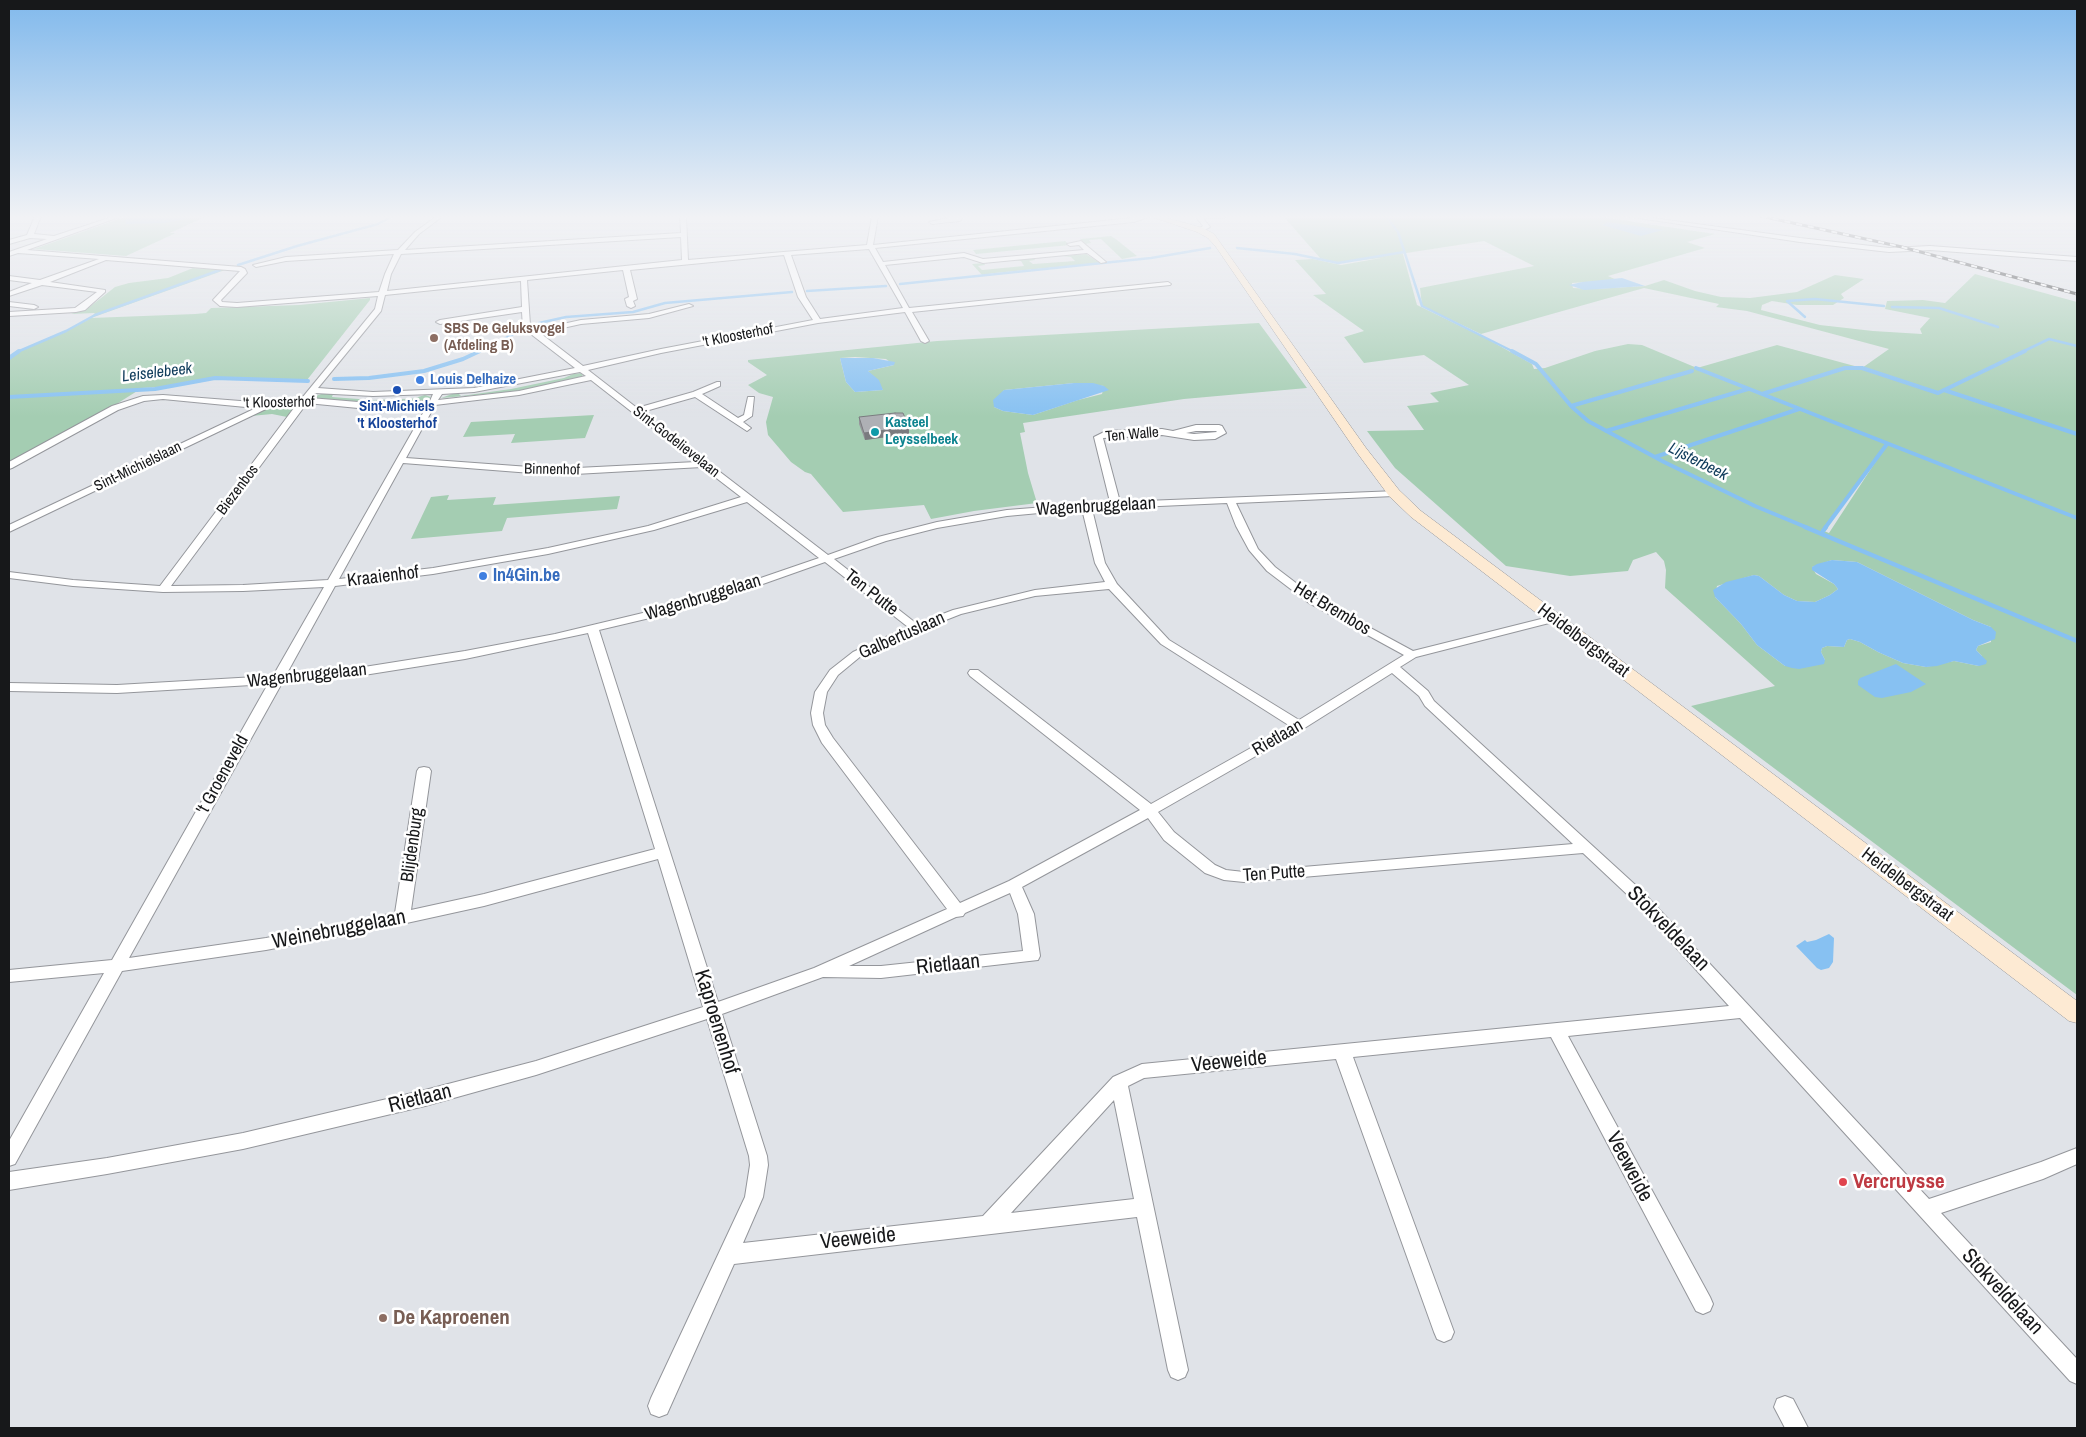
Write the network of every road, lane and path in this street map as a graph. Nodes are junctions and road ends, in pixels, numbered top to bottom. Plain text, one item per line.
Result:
1 (40, 283) edge
2 (51, 283) edge
3 (234, 283) edge
4 (385, 283) edge
5 (486, 283) edge
6 (524, 283) edge
7 (629, 283) edge
8 (797, 283) edge
9 (891, 283) edge
10 (1246, 283) edge
11 (1168, 284) dead end
12 (9, 294) edge
13 (382, 294) junction
14 (9, 304) edge
15 (631, 306) dead end
16 (689, 306) dead end
17 (525, 309) junction
18 (907, 310) junction
19 (66, 312) junction
20 (9, 314) edge
21 (517, 319) junction
22 (818, 321) junction
23 (440, 322) dead end
24 (534, 332) junction
25 (925, 341) dead end
26 (583, 370) junction
27 (593, 377) junction
28 (717, 384) dead end
29 (312, 390) junction
30 (696, 394) junction
31 (435, 398) junction
32 (752, 399) dead end
33 (304, 400) junction
34 (266, 406) junction
35 (636, 411) junction
36 (738, 421) junction
37 (747, 428) dead end
38 (1176, 433) dead end
39 (400, 460) junction
40 (704, 464) junction
41 (9, 466) edge
42 (1394, 493) junction
43 (749, 498) junction
44 (1231, 501) junction
45 (1116, 505) junction
46 (1086, 506) junction
47 (9, 529) edge
48 (826, 558) junction
49 (9, 575) edge
50 (331, 583) junction
51 (1112, 585) junction
52 (162, 588) junction
53 (1553, 619) junction
54 (916, 628) junction
55 (594, 629) junction
56 (1412, 656) junction
57 (1391, 667) junction
58 (974, 673) dead end
59 (277, 680) junction
60 (9, 687) edge
61 (1299, 726) junction
62 (424, 771) dead end
63 (1150, 811) junction
64 (1586, 848) junction
65 (663, 852) junction
66 (1014, 885) junction
67 (958, 912) junction
68 (402, 918) junction
69 (117, 966) junction
70 (820, 972) junction
71 (9, 976) edge
72 (713, 1011) junction
73 (1745, 1011) junction
74 (2077, 1014) edge
75 (1556, 1030) junction
76 (1342, 1051) junction
77 (1119, 1082) junction
78 (2077, 1156) edge
79 (9, 1158) edge
80 (9, 1181) edge
81 (1146, 1207) junction
82 (1926, 1209) junction
83 (988, 1225) junction
84 (728, 1255) junction
85 (1703, 1304) dead end
86 (1444, 1332) dead end
87 (1178, 1370) dead end
88 (2077, 1374) edge
89 (659, 1406) dead end
90 (1785, 1407) dead end
91 (1797, 1428) edge

1 - 12 street
2 - 19 street
3 - 13 street
4 - 13 street
5 - 13 street
6 - 17 street
7 - 15 street
8 - 22 street
9 - 18 street
10 - 42 main road, Heidelbergstraat
11 - 18 street, 't Kloosterhof
13 - 29 street
14 - 19 street
16 - 24 street
17 - 21 street
17 - 21 street
18 - 22 street, 't Kloosterhof
18 - 25 street
19 - 20 street
21 - 23 street
21 - 24 street, Sint-Godelievelaan
22 - 26 street, 't Kloosterhof
24 - 26 street, Sint-Godelievelaan
26 - 27 street, Sint-Godelievelaan
26 - 31 street, 't Kloosterhof
27 - 31 street, 't Kloosterhof
27 - 35 street, Sint-Godelievelaan
28 - 30 street
29 - 31 street, 't Kloosterhof
29 - 33 street, Biezenbos
30 - 35 street
30 - 36 street
31 - 33 street, 't Kloosterhof
31 - 39 street, 't Groeneveld
32 - 36 street
33 - 34 street, 't Kloosterhof
33 - 52 street, Biezenbos
34 - 41 street, 't Kloosterhof
34 - 47 street, Sint-Michielslaan
35 - 40 street, Sint-Godelievelaan
36 - 37 street
38 - 45 street, Ten Walle
39 - 40 street, Binnenhof
39 - 50 street, 't Groeneveld
40 - 43 street, Sint-Godelievelaan
42 - 44 street, Wagenbruggelaan
42 - 53 main road, Heidelbergstraat
43 - 48 street, Sint-Godelievelaan
43 - 50 street, Kraaienhof
44 - 45 street, Wagenbruggelaan
44 - 56 street, Het Brembos
45 - 46 street, Wagenbruggelaan
46 - 48 street, Wagenbruggelaan
46 - 51 street
48 - 54 street, Ten Putte
48 - 55 street, Wagenbruggelaan
49 - 52 street, Kraaienhof
50 - 52 street, Kraaienhof
50 - 59 street, 't Groeneveld
51 - 54 street, Galbertuslaan
51 - 61 street
53 - 56 street, Rietlaan
53 - 74 main road, Heidelbergstraat
54 - 67 street, Galbertuslaan
55 - 59 street, Wagenbruggelaan
55 - 65 street, Kaproenenhof
56 - 57 street, Rietlaan
57 - 61 street, Rietlaan
57 - 64 street, Stokveldelaan
58 - 63 street, Ten Putte
59 - 60 street, Wagenbruggelaan
59 - 69 street, 't Groeneveld
61 - 63 street, Rietlaan
62 - 68 street, Blijdenburg
63 - 64 street, Ten Putte
63 - 66 street, Rietlaan
64 - 73 street, Stokveldelaan
65 - 68 street, Weinebruggelaan
65 - 72 street, Kaproenenhof
66 - 67 street, Rietlaan
66 - 70 street, Rietlaan
67 - 70 street, Rietlaan
68 - 69 street, Weinebruggelaan
69 - 71 street, Weinebruggelaan
69 - 79 street, 't Groeneveld
70 - 72 street, Rietlaan
72 - 80 street, Rietlaan
72 - 84 street, Kaproenenhof
73 - 75 street, Veeweide
73 - 82 street, Stokveldelaan
75 - 76 street, Veeweide
75 - 85 street, Veeweide
76 - 77 street, Veeweide
76 - 86 street
77 - 81 street
77 - 83 street, Veeweide
78 - 82 street
81 - 83 street, Veeweide
81 - 87 street
82 - 88 street, Stokveldelaan
83 - 84 street, Veeweide
84 - 89 street, Kaproenenhof
90 - 91 street

